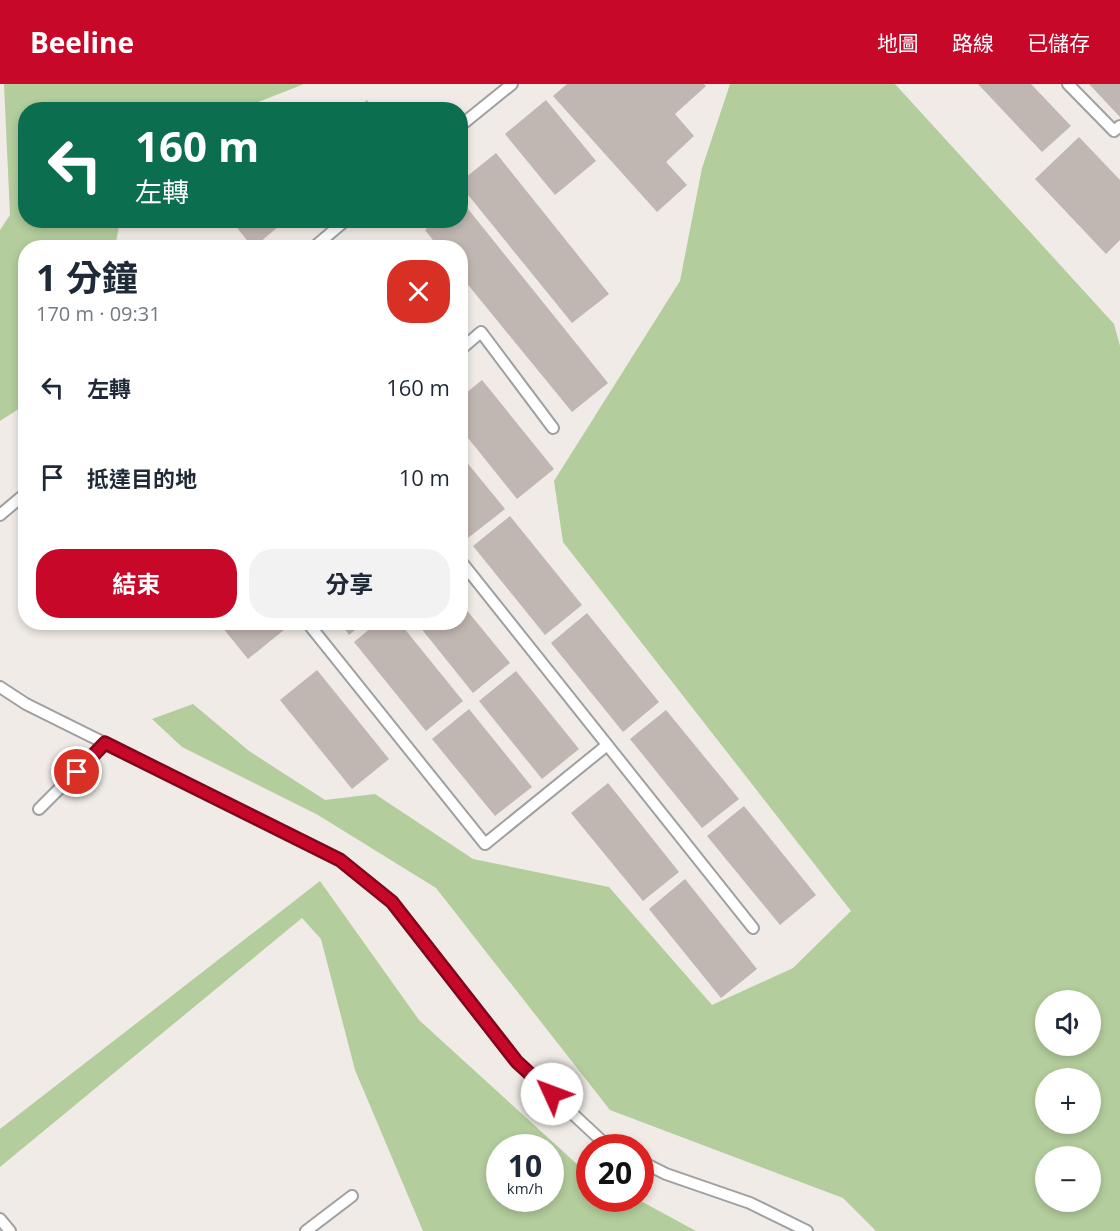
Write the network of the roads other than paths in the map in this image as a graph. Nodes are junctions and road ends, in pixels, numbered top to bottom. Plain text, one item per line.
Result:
1 (512, 84) edge
2 (1068, 84) edge
3 (468, 120) edge
4 (1118, 132) edge
5 (337, 228) edge
6 (322, 240) edge
7 (468, 343) edge
8 (553, 428) dead end
9 (18, 500) edge
10 (0, 515) edge
11 (468, 570) edge
12 (313, 630) edge
13 (0, 687) edge
14 (105, 743) junction
15 (606, 746) junction
16 (39, 809) dead end
17 (753, 928) dead end
18 (594, 1134) edge
19 (654, 1168) edge
20 (352, 1196) dead end
21 (0, 1219) edge
22 (10, 1231) edge
23 (306, 1231) edge
24 (807, 1231) edge

1 - 3 lane
2 - 4 lane
5 - 6 lane
7 - 8 lane
9 - 10 lane
11 - 15 lane
12 - 15 lane
13 - 14 lane
14 - 16 lane
14 - 18 lane
15 - 17 lane
19 - 24 lane
20 - 23 lane
21 - 22 lane

